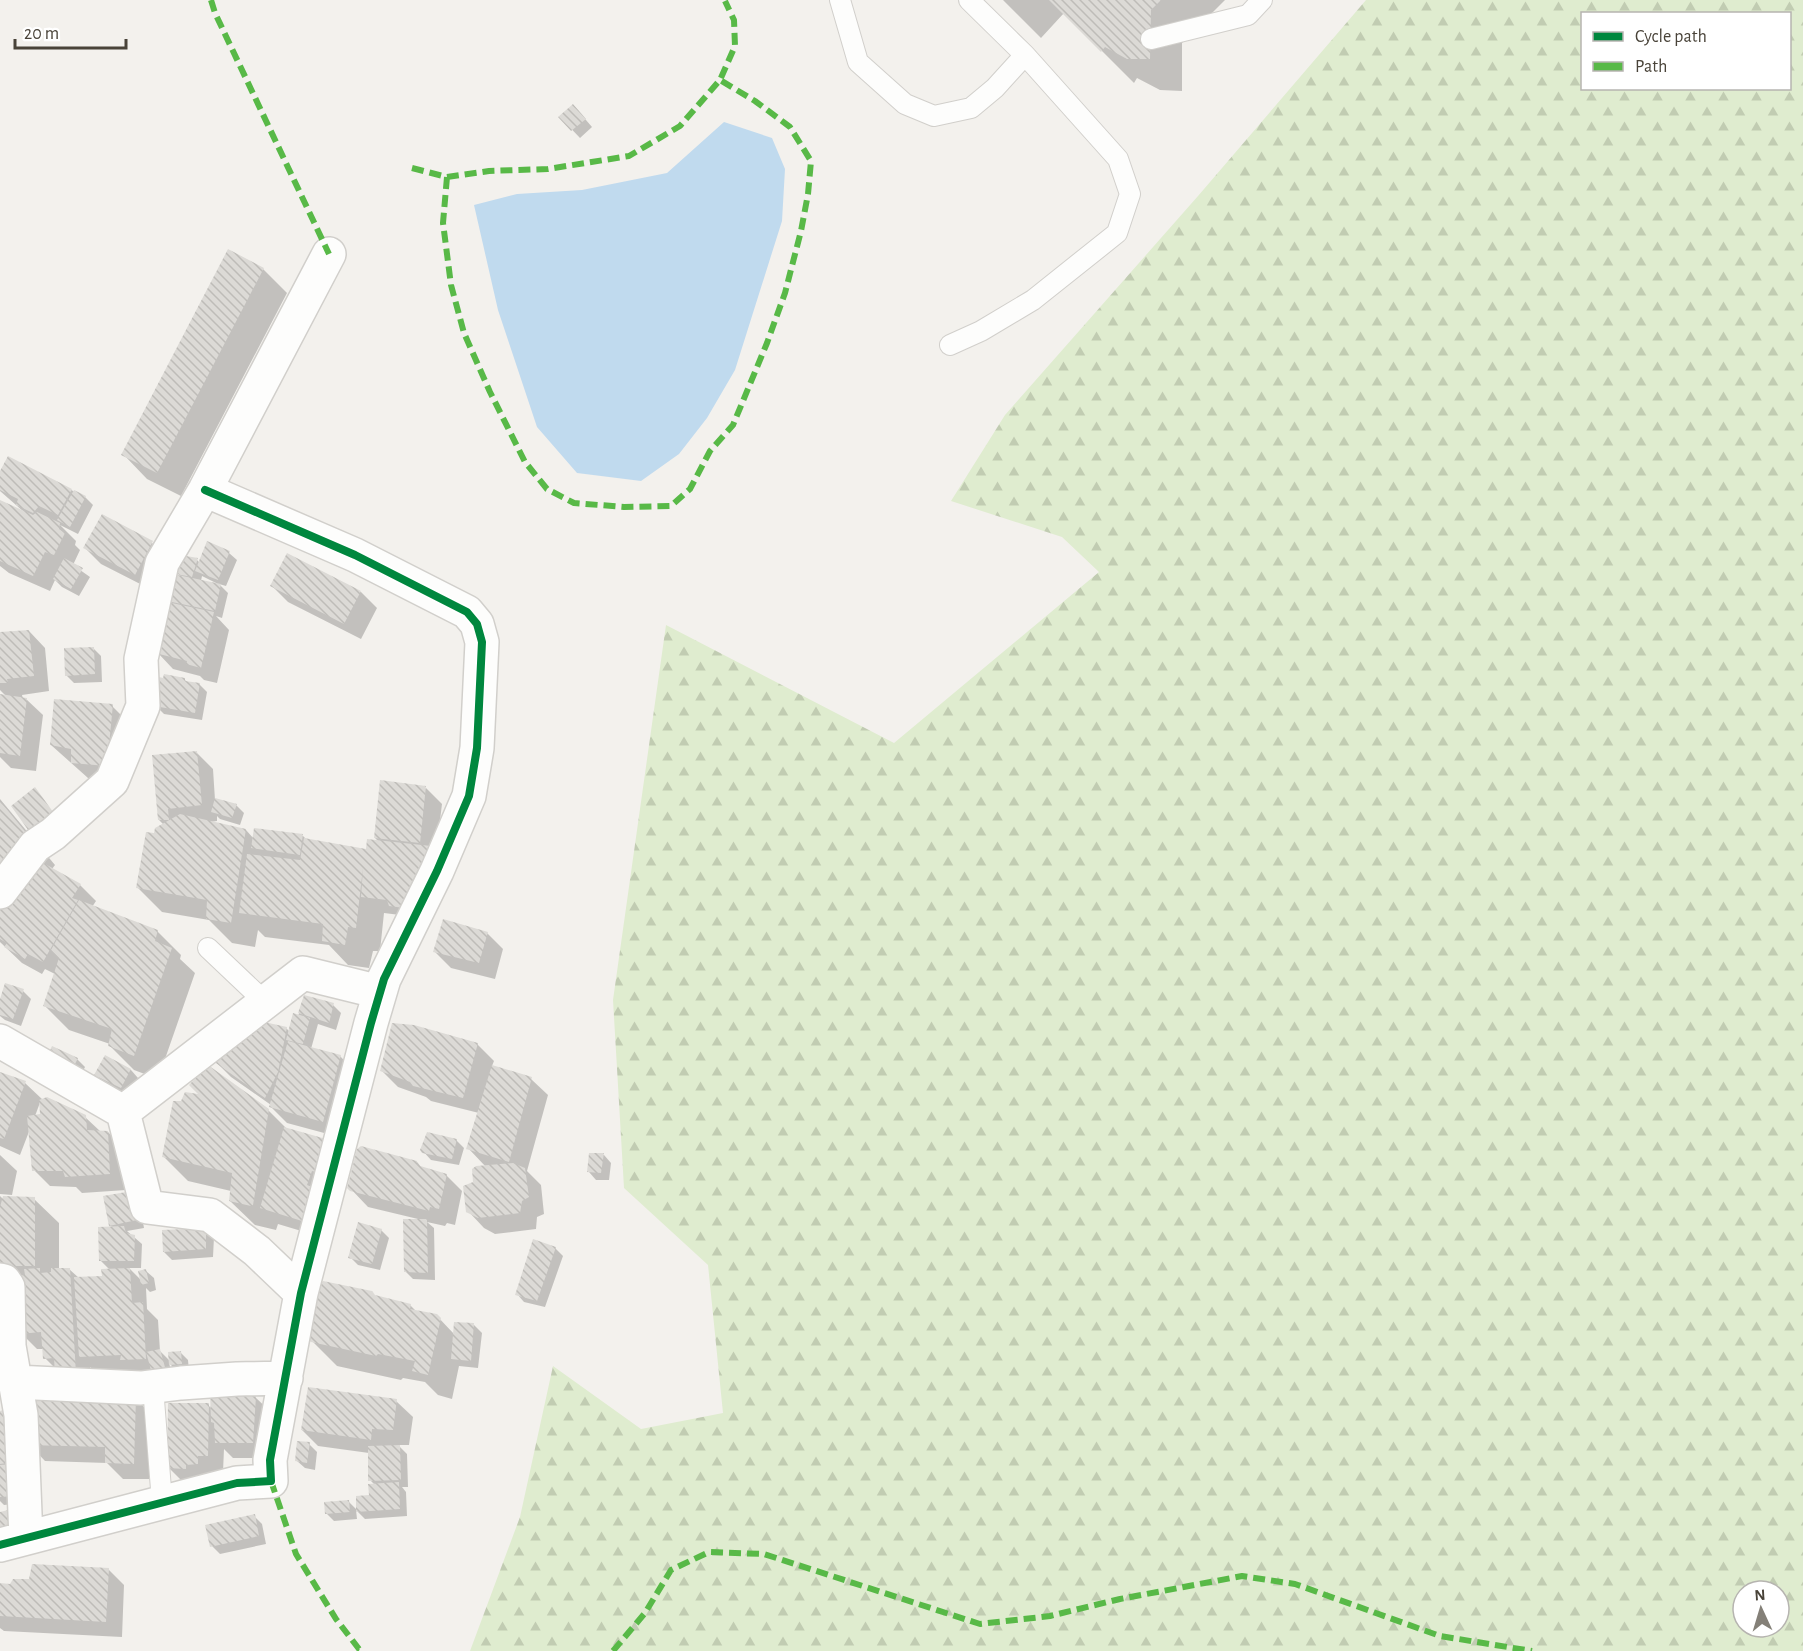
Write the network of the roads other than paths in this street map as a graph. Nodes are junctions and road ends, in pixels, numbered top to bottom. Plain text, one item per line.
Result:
1 (840, 0) edge
2 (969, 0) edge
3 (1262, 0) edge
4 (1150, 39) dead end
5 (1025, 55) junction
6 (329, 255) dead end
7 (950, 345) dead end
8 (205, 490) junction
9 (0, 892) edge
10 (208, 948) dead end
11 (380, 992) junction
12 (265, 1002) junction
13 (0, 1041) edge
14 (123, 1112) junction
15 (0, 1280) edge
16 (301, 1293) junction
17 (286, 1378) junction
18 (15, 1382) junction
19 (153, 1387) junction
20 (162, 1502) junction
21 (13, 1541) edge

1 - 5 lane
2 - 5 lane
3 - 4 lane
5 - 7 lane
6 - 8 street
8 - 9 street
8 - 11 street
10 - 12 lane
11 - 12 street
11 - 16 street
12 - 14 street
13 - 14 street
14 - 16 street
15 - 18 street
16 - 17 street
17 - 19 street
17 - 20 street
18 - 19 street
18 - 21 street
19 - 20 lane
20 - 21 street

